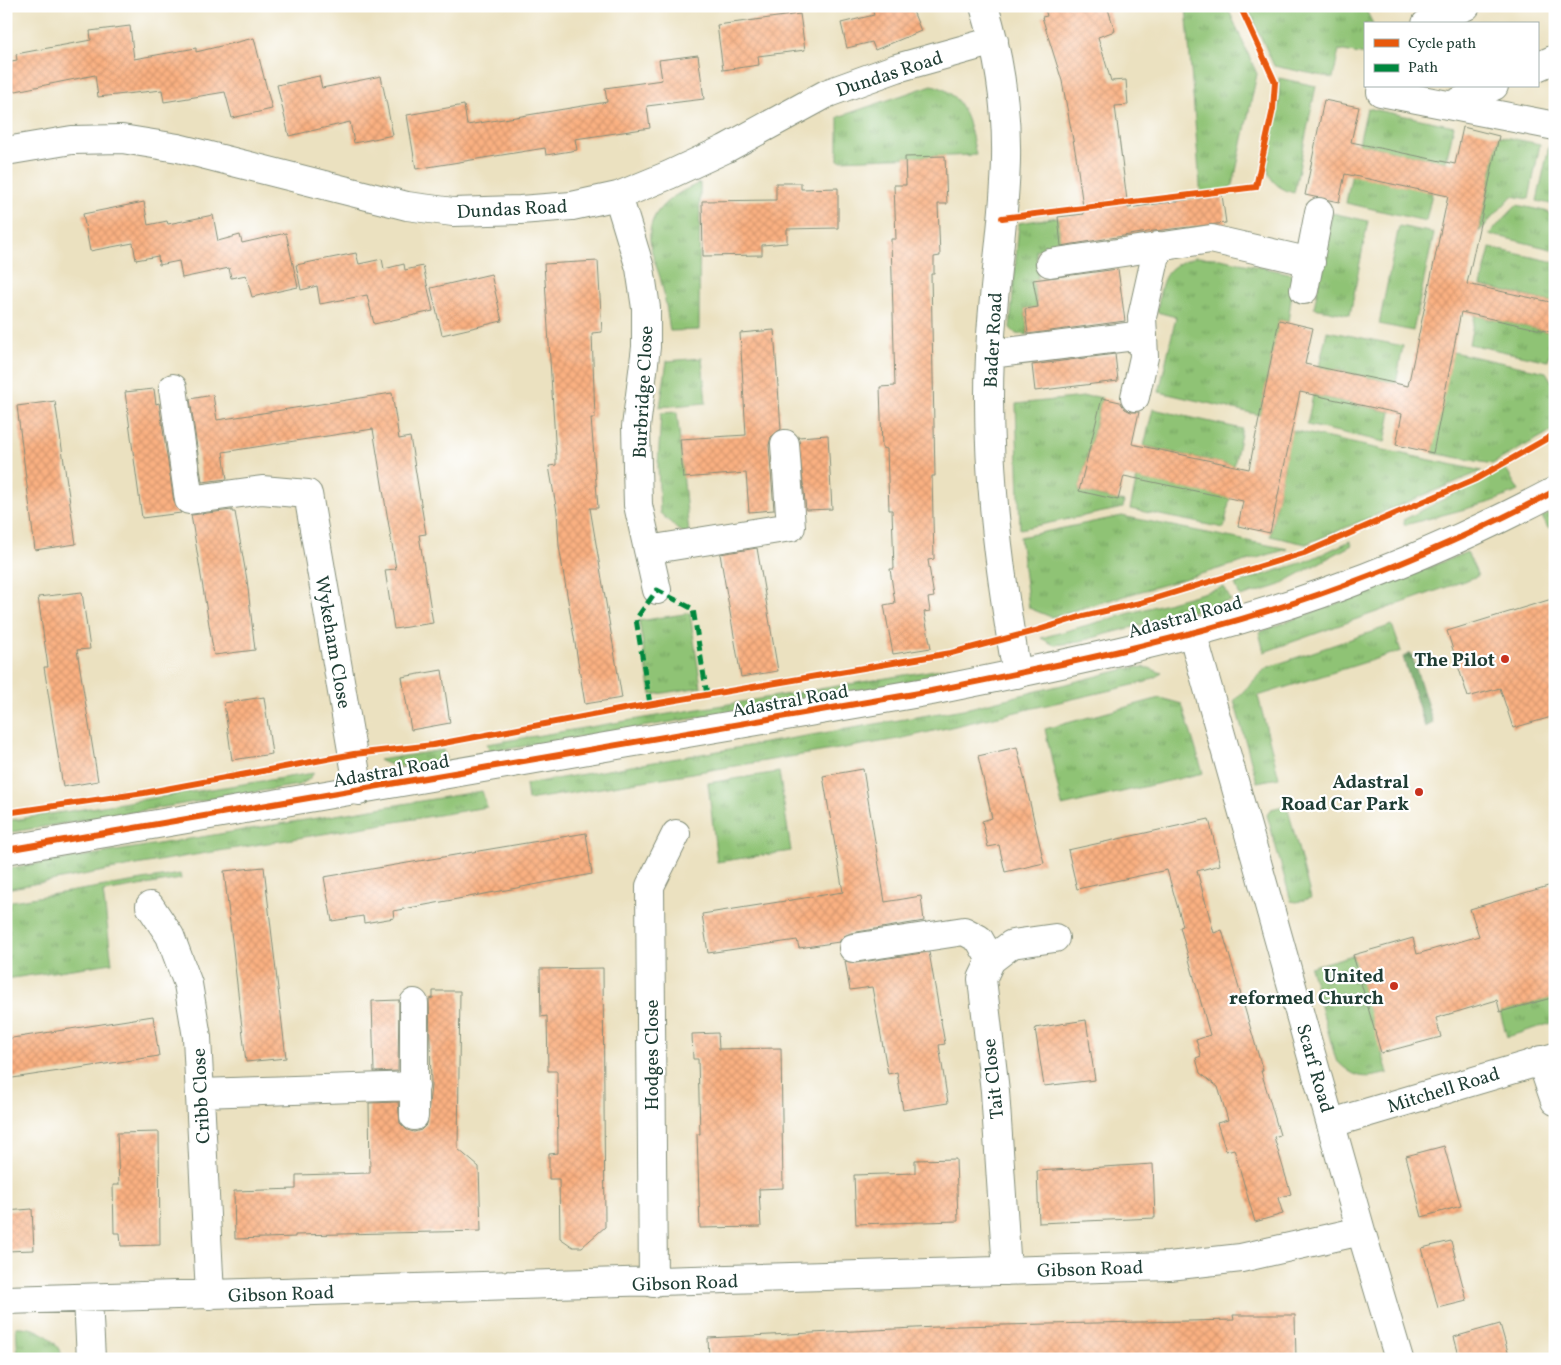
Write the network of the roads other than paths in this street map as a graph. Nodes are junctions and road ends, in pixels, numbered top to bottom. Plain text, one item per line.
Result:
1 (984, 6) edge
2 (1466, 6) edge
3 (1430, 22) edge
4 (994, 41) junction
5 (1555, 59) edge
6 (1538, 67) edge
7 (1382, 88) edge
8 (1490, 88) edge
9 (1452, 105) junction
10 (1555, 126) edge
11 (6, 151) edge
12 (618, 196) junction
13 (1320, 212) dead end
14 (1158, 246) junction
15 (1310, 262) junction
16 (1050, 263) dead end
17 (1304, 290) dead end
18 (1143, 336) junction
19 (990, 354) junction
20 (173, 388) dead end
21 (1135, 398) dead end
22 (785, 444) dead end
23 (1555, 491) edge
24 (648, 550) junction
25 (657, 590) dead end
26 (1192, 632) junction
27 (1017, 674) junction
28 (359, 791) junction
29 (676, 834) dead end
30 (6, 850) edge
31 (150, 906) dead end
32 (1056, 938) dead end
33 (854, 948) dead end
34 (991, 960) junction
35 (414, 1003) dead end
36 (1548, 1058) edge
37 (415, 1086) junction
38 (201, 1093) junction
39 (1555, 1101) edge
40 (414, 1116) dead end
41 (1332, 1122) junction
42 (1361, 1231) junction
43 (1007, 1271) junction
44 (653, 1283) junction
45 (210, 1295) junction
46 (88, 1299) junction
47 (6, 1300) edge
48 (91, 1359) edge
49 (1400, 1359) edge

1 - 4 street, Bader Road
2 - 3 street
4 - 12 street, Dundas Road
4 - 19 street, Bader Road
5 - 6 street
7 - 9 street
8 - 9 street
9 - 10 street
11 - 12 street, Dundas Road
12 - 24 street, Burbridge Close
13 - 15 street
14 - 15 street
14 - 16 street
14 - 18 street
15 - 17 street
18 - 19 street
18 - 21 street
19 - 27 street, Bader Road
20 - 28 street, Wykeham Close
22 - 24 street
23 - 26 street, Adastral Road
24 - 25 street, Burbridge Close
26 - 27 street, Adastral Road
26 - 41 street, Scarf Road
27 - 28 street, Adastral Road
28 - 30 street, Adastral Road
29 - 44 street, Hodges Close
31 - 38 street, Cribb Close
32 - 34 street
33 - 34 street
34 - 43 street, Tait Close
35 - 37 street
36 - 39 street
36 - 41 street, Mitchell Road
37 - 38 street
37 - 40 street
38 - 45 street, Cribb Close
41 - 42 street, Scarf Road
42 - 43 street, Gibson Road
42 - 49 street, Scarf Road
43 - 44 street, Gibson Road
44 - 45 street, Gibson Road
45 - 46 street, Gibson Road
46 - 47 street, Gibson Road
46 - 48 street

